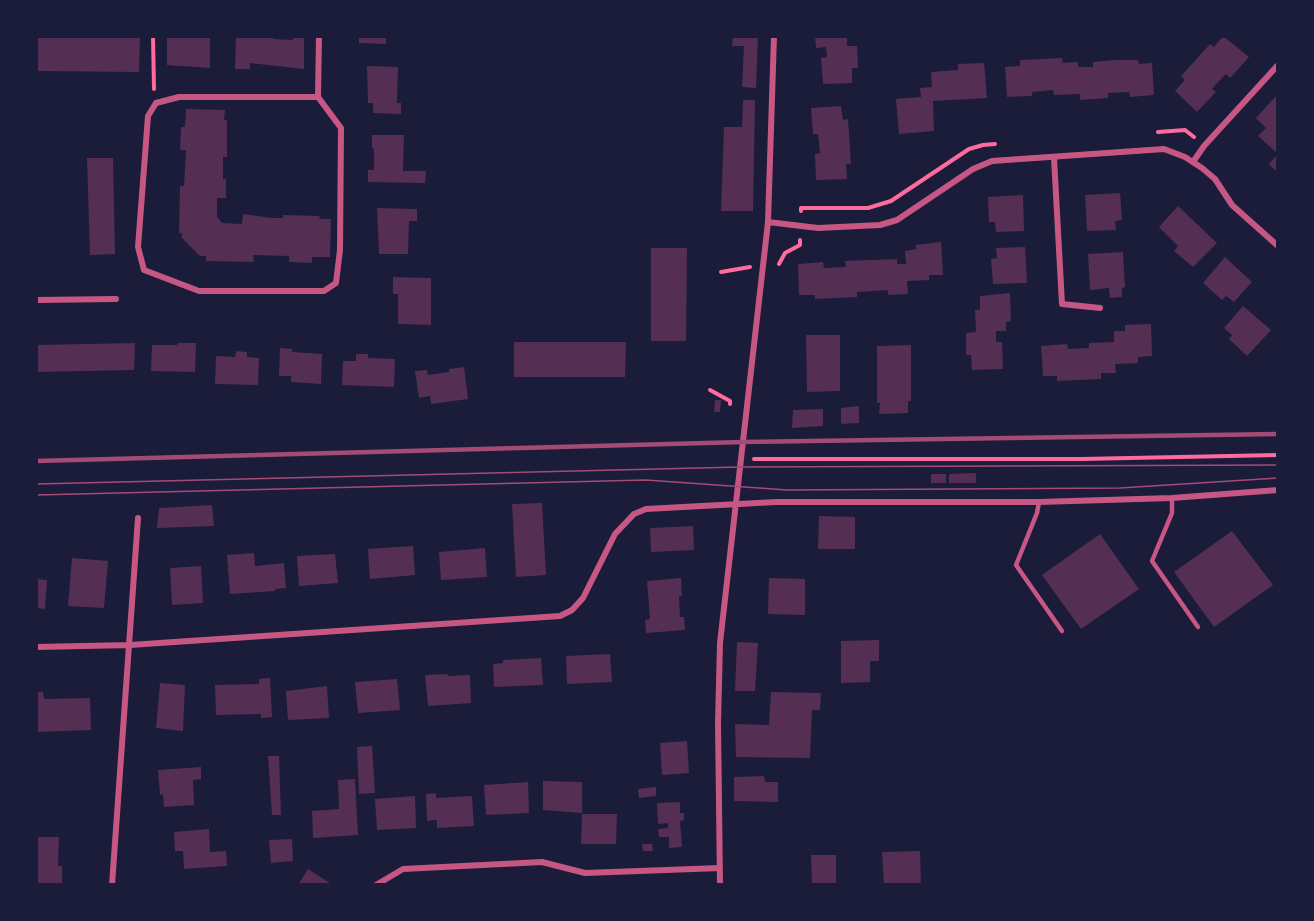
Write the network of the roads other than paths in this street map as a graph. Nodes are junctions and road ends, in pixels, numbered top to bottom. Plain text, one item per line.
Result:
1 (318, 36) edge
2 (774, 36) edge
3 (1278, 65) edge
4 (318, 97) junction
5 (1054, 158) junction
6 (1193, 162) junction
7 (768, 222) junction
8 (1278, 246) edge
9 (116, 299) dead end
10 (36, 300) edge
11 (1100, 308) dead end
12 (1278, 489) edge
13 (1172, 498) junction
14 (1039, 502) junction
15 (735, 504) junction
16 (138, 518) dead end
17 (1198, 627) dead end
18 (1062, 631) dead end
19 (130, 645) junction
20 (36, 647) edge
21 (720, 868) junction
22 (112, 885) edge
23 (376, 885) edge
24 (720, 885) edge

1 - 4 street
2 - 7 street
3 - 6 street
4 - 4 street
5 - 6 street
5 - 7 street
5 - 11 street
6 - 8 street
7 - 15 street
9 - 10 street
12 - 13 street
13 - 14 street
13 - 17 lane
14 - 15 street
14 - 18 lane
15 - 19 street
15 - 21 street
16 - 19 street
19 - 20 street
19 - 22 street
21 - 23 street
21 - 24 street

